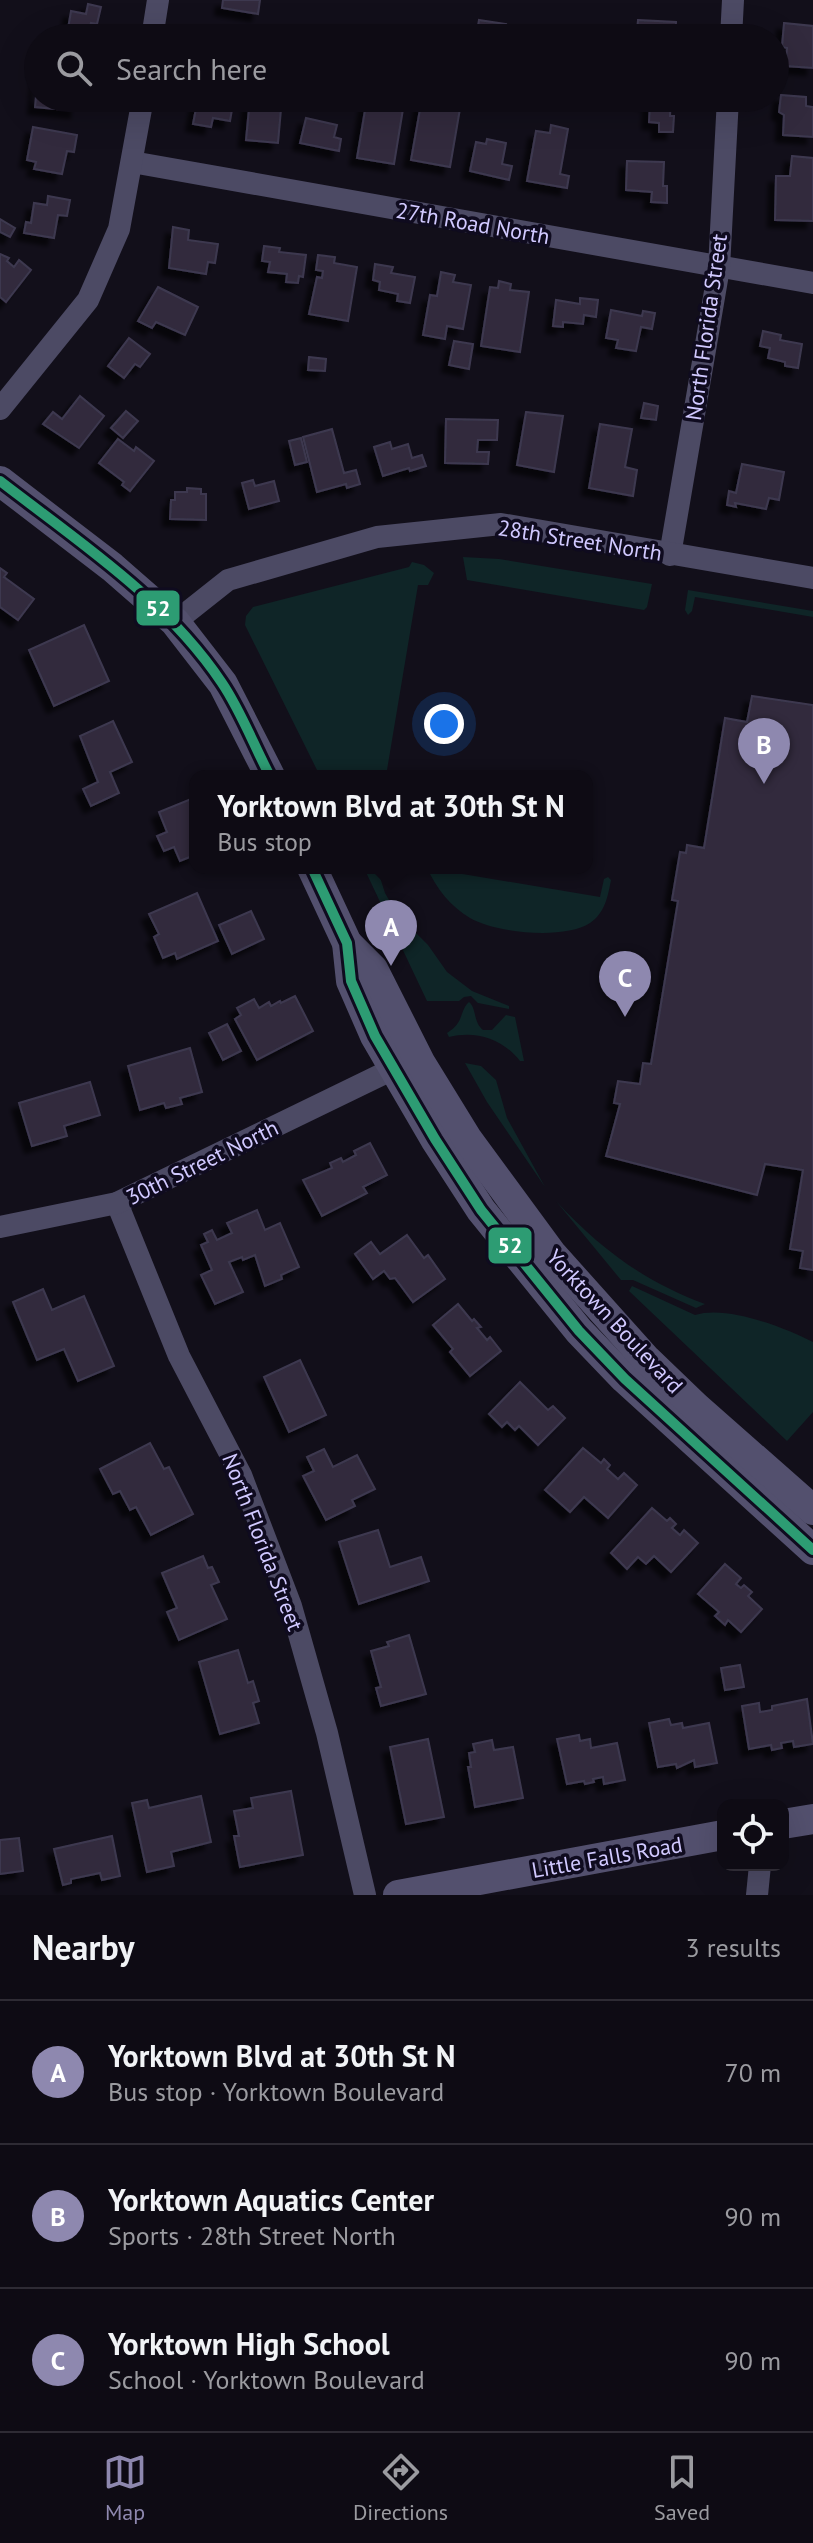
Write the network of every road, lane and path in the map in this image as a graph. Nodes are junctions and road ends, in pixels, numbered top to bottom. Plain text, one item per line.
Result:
1 (158, 0) edge
2 (733, 0) edge
3 (154, 24) edge
4 (732, 24) edge
5 (141, 112) edge
6 (727, 112) edge
7 (132, 162) junction
8 (719, 268) junction
9 (813, 283) edge
10 (0, 409) edge
11 (0, 481) edge
12 (670, 555) junction
13 (813, 578) edge
14 (175, 622) junction
15 (267, 770) edge
16 (315, 874) edge
17 (347, 943) junction
18 (393, 1069) junction
19 (117, 1203) junction
20 (0, 1227) edge
21 (813, 1510) edge
22 (813, 1550) edge
23 (813, 1819) edge
24 (789, 1823) edge
25 (717, 1836) edge
26 (759, 1871) edge
27 (365, 1895) edge
28 (398, 1895) edge
29 (757, 1895) edge

1 - 3 street
2 - 4 street
5 - 7 street
6 - 8 street, North Florida Street
7 - 8 street, 27th Road North
7 - 10 street
8 - 9 street, 27th Road North
8 - 12 street, North Florida Street
11 - 14 street
12 - 13 street, 28th Street North
12 - 14 street, 28th Street North
14 - 15 street
16 - 17 street, Yorktown Boulevard
17 - 18 street, Yorktown Boulevard
17 - 21 street, Yorktown Boulevard
18 - 19 street, 30th Street North
18 - 22 street, Yorktown Boulevard
19 - 20 street, 30th Street North
19 - 27 street, North Florida Street
23 - 24 street
25 - 28 street, Little Falls Road
26 - 29 street

